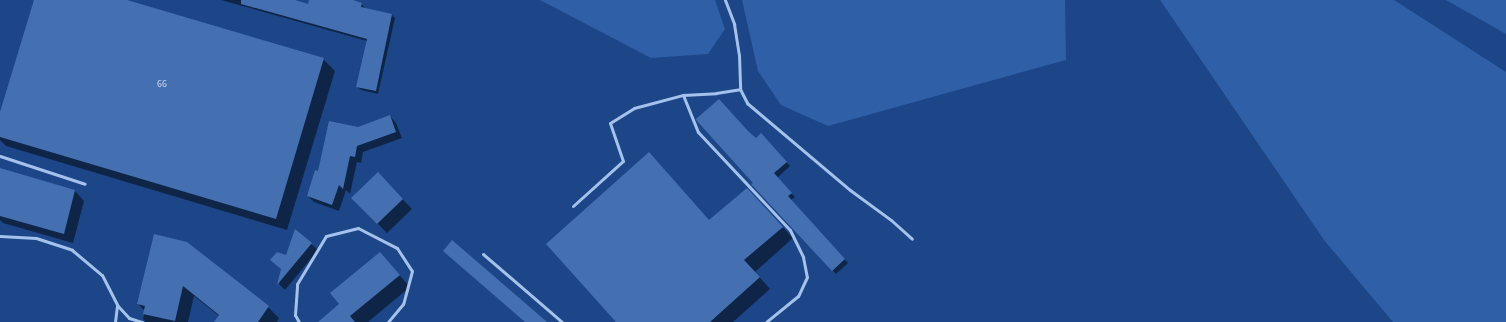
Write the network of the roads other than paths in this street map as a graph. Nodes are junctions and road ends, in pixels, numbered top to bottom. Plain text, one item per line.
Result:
1 (725, 0) edge
2 (740, 89) junction
3 (683, 95) junction
4 (0, 156) edge
5 (85, 184) dead end
6 (573, 206) dead end
7 (0, 236) edge
8 (912, 240) dead end
9 (483, 254) dead end
10 (117, 305) junction
11 (115, 322) edge
12 (142, 322) edge
13 (299, 322) edge
14 (388, 322) edge
15 (562, 322) edge
16 (766, 322) edge

1 - 2 lane
2 - 3 lane
2 - 8 lane
3 - 6 lane
3 - 16 lane
4 - 5 lane
7 - 10 lane
9 - 15 lane
10 - 11 lane
10 - 12 lane
13 - 14 lane

